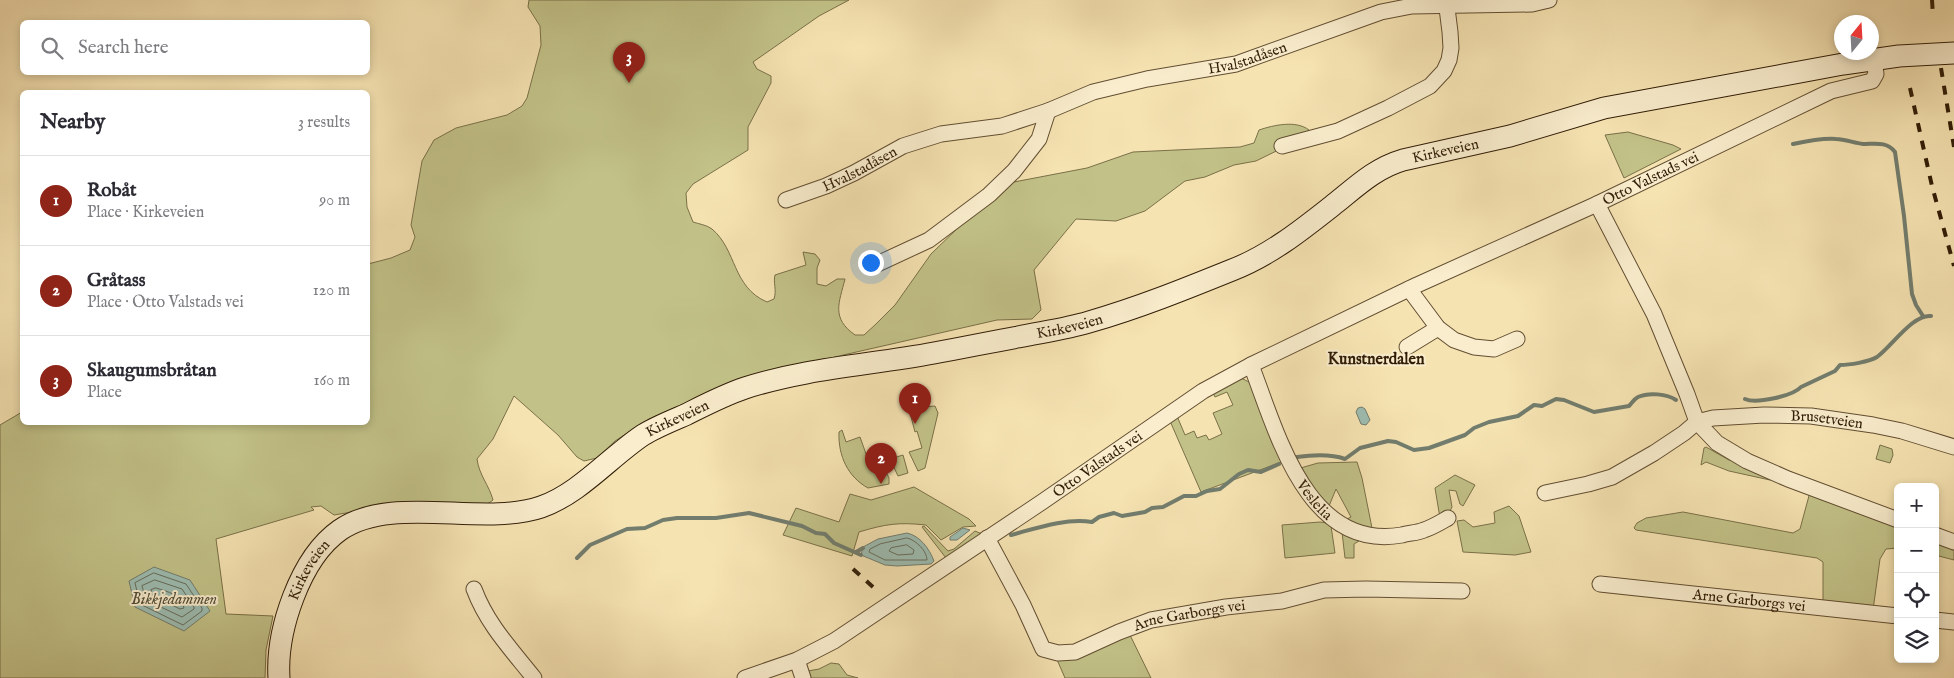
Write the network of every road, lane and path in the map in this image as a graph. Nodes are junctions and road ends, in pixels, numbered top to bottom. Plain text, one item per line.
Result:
1 (1549, 0) edge
2 (1446, 2) edge
3 (1954, 53) edge
4 (1879, 59) edge
5 (1868, 60) edge
6 (1874, 60) edge
7 (1048, 111) junction
8 (1282, 146) dead end
9 (786, 200) dead end
10 (1597, 204) junction
11 (873, 266) dead end
12 (1409, 289) junction
13 (1438, 328) junction
14 (1517, 339) dead end
15 (1407, 347) dead end
16 (1251, 365) junction
17 (1696, 422) junction
18 (1954, 447) edge
19 (1545, 493) dead end
20 (1448, 518) dead end
21 (1894, 519) edge
22 (1939, 536) edge
23 (987, 538) junction
24 (1954, 542) edge
25 (1600, 584) dead end
26 (474, 589) dead end
27 (1462, 591) dead end
28 (1894, 616) edge
29 (1939, 620) edge
30 (1954, 622) edge
31 (797, 660) junction
32 (279, 678) edge
33 (534, 678) edge
34 (745, 678) edge
35 (803, 678) edge

1 - 2 street, Hvalstadåsen
2 - 7 street, Hvalstadåsen
2 - 8 street
3 - 4 main road, Kirkeveien
5 - 32 main road, Kirkeveien
6 - 10 street, Otto Valstads vei
7 - 9 street, Hvalstadåsen
7 - 11 street
10 - 12 street, Otto Valstads vei
10 - 17 street
12 - 13 street
12 - 16 street, Otto Valstads vei
13 - 14 street
13 - 15 street
16 - 20 street, Veslelia
16 - 23 street, Otto Valstads vei
17 - 18 street, Brusetveien
17 - 19 street, Brusetveien
17 - 21 street
22 - 24 street
23 - 27 street, Arne Garborgs vei
23 - 31 street, Otto Valstads vei
25 - 28 street, Arne Garborgs vei
26 - 33 street
29 - 30 street
31 - 34 street, Otto Valstads vei
31 - 35 street

